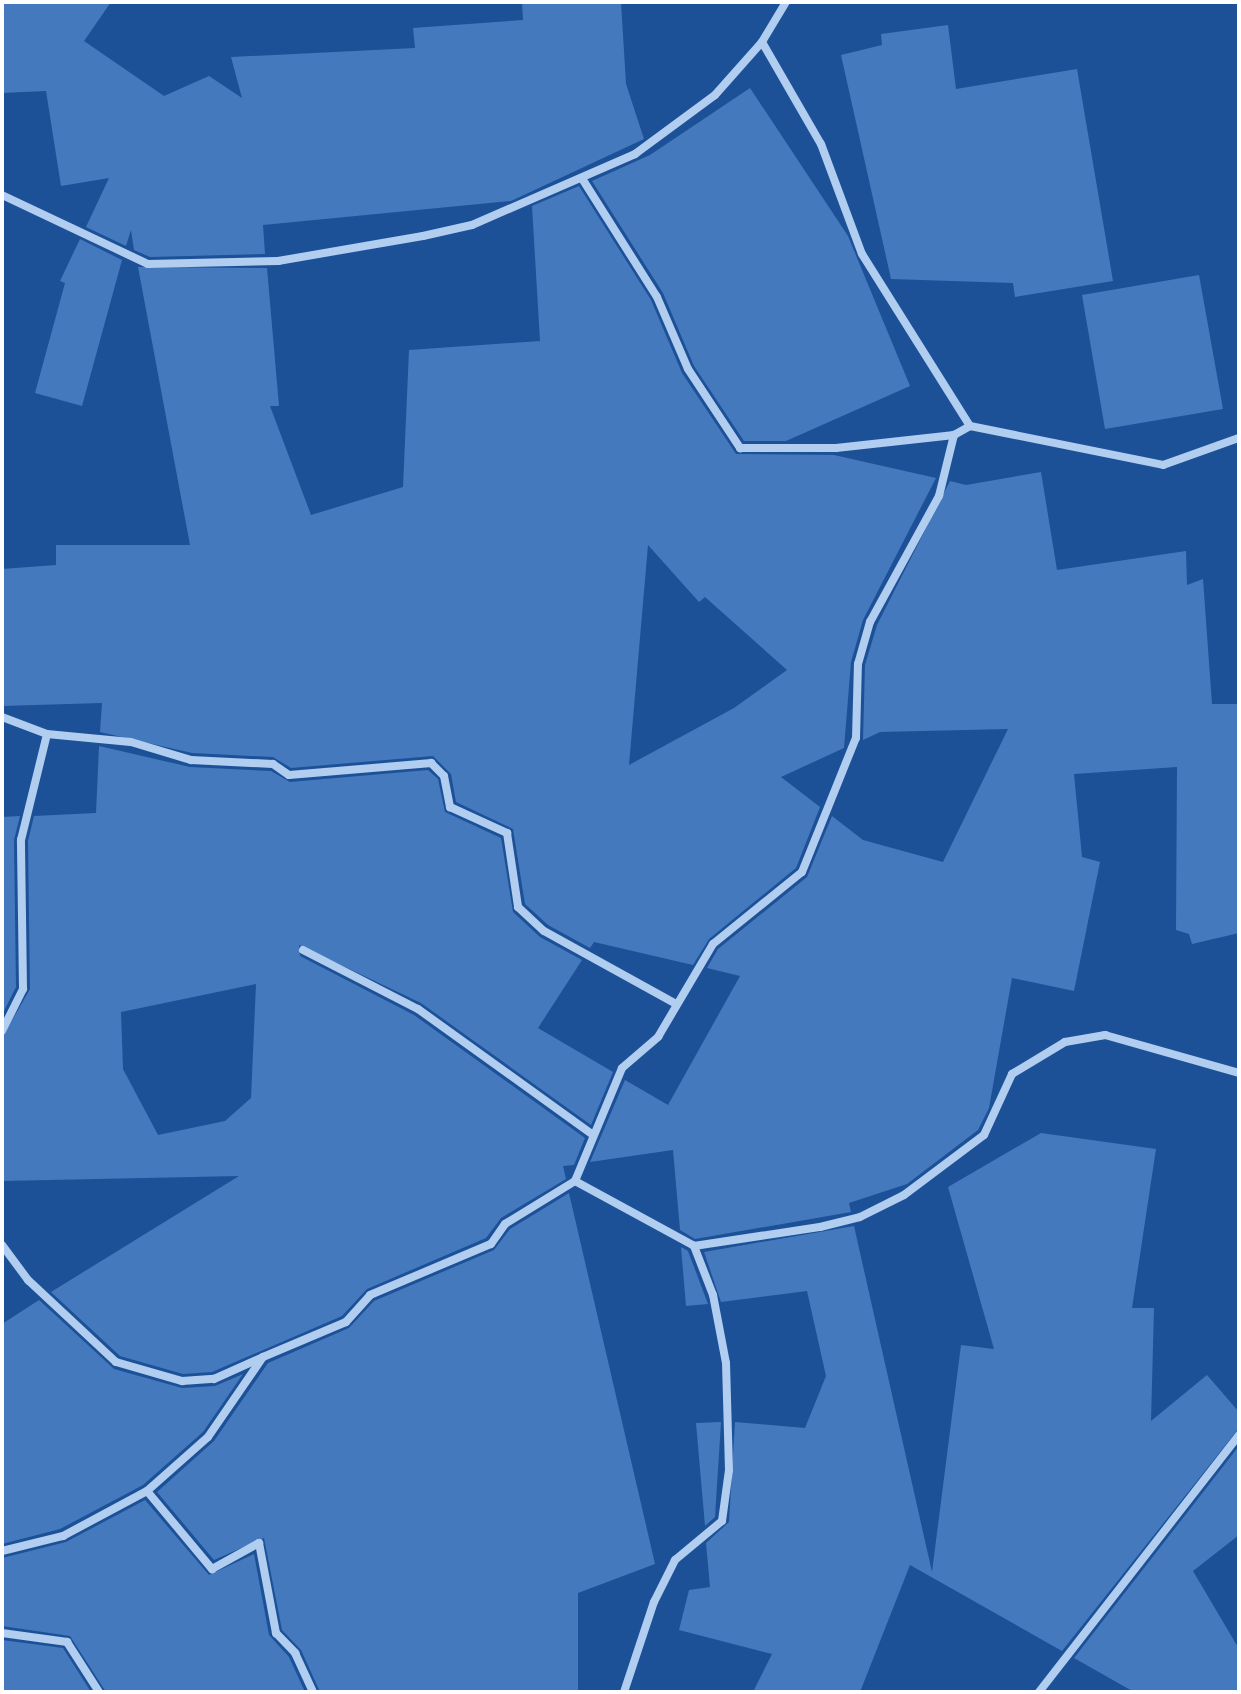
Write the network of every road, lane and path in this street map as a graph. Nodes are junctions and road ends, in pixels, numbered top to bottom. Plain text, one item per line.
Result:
1 (789, 2) edge
2 (762, 42) junction
3 (583, 180) junction
4 (2, 195) edge
5 (970, 426) junction
6 (954, 435) junction
7 (1239, 438) edge
8 (2, 717) edge
9 (47, 734) junction
10 (303, 950) dead end
11 (676, 1004) junction
12 (2, 1031) edge
13 (1239, 1073) edge
14 (592, 1134) junction
15 (575, 1181) junction
16 (2, 1245) edge
17 (694, 1246) junction
18 (263, 1357) junction
19 (1239, 1435) edge
20 (147, 1491) junction
21 (2, 1551) edge
22 (2, 1633) edge
23 (99, 1692) edge
24 (313, 1692) edge
25 (624, 1692) edge
26 (1039, 1692) edge

1 - 2 street
2 - 3 street
2 - 5 street
3 - 4 street
3 - 6 street
5 - 6 street
5 - 7 street
6 - 11 street
8 - 9 street
9 - 11 street
9 - 12 street
10 - 14 street
11 - 14 street
13 - 17 street
14 - 15 street
15 - 17 street
15 - 18 street
16 - 18 street
17 - 25 street
18 - 20 street
19 - 26 street
20 - 21 street
20 - 24 street
22 - 23 street

